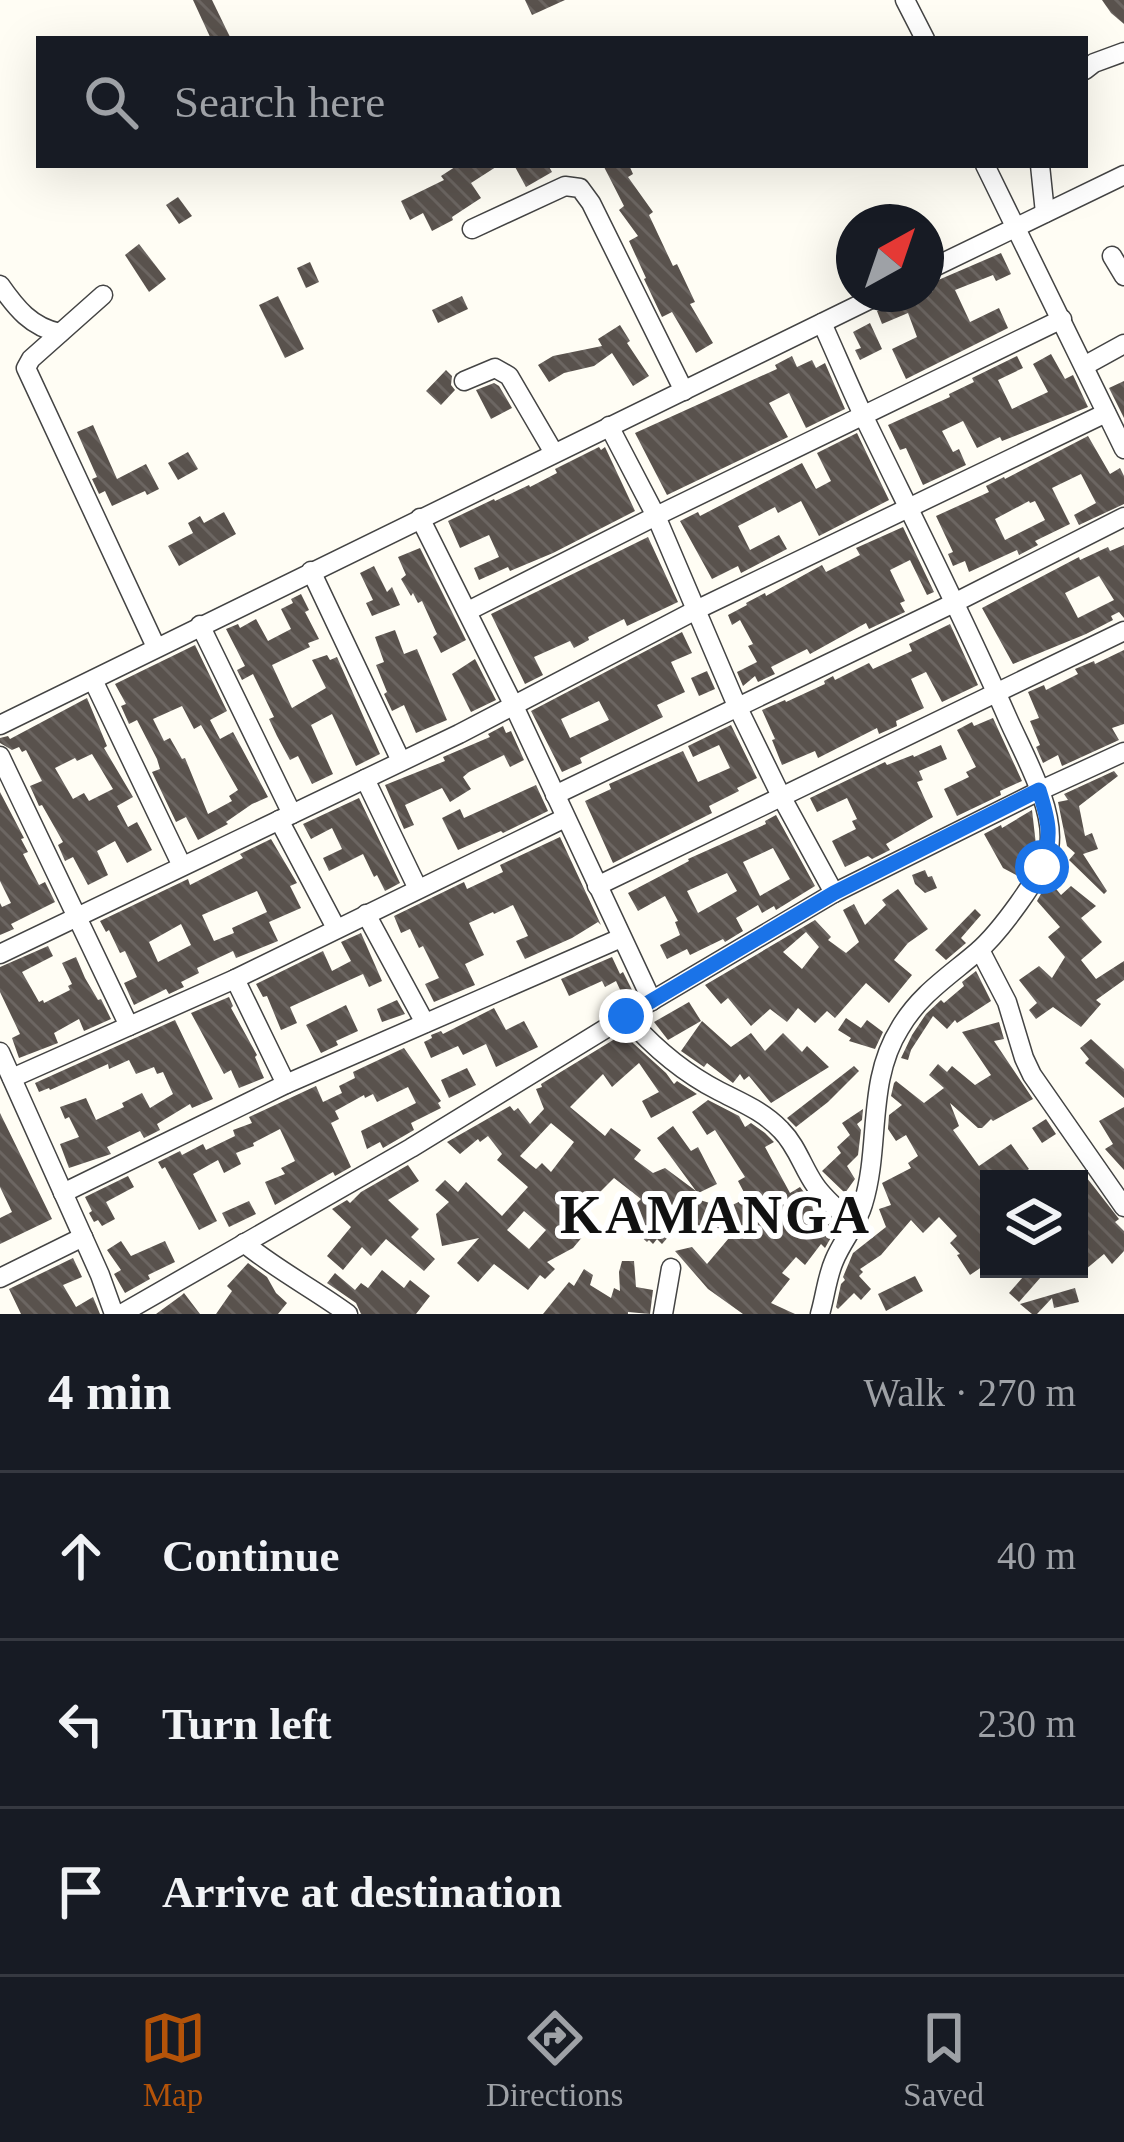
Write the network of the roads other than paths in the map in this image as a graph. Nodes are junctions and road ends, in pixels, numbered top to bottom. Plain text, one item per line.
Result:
1 (905, 0) edge
2 (923, 36) edge
3 (1124, 52) edge
4 (1088, 67) edge
5 (986, 168) edge
6 (1040, 168) edge
7 (1124, 175) edge
8 (1045, 213) junction
9 (1015, 227) junction
10 (472, 230) dead end
11 (1112, 256) dead end
12 (944, 262) edge
13 (1124, 276) edge
14 (0, 285) edge
15 (103, 295) dead end
16 (844, 312) edge
17 (1062, 319) junction
18 (822, 323) junction
19 (60, 333) junction
20 (1124, 344) edge
21 (1084, 366) junction
22 (464, 381) dead end
23 (683, 391) junction
24 (1106, 413) junction
25 (863, 415) junction
26 (610, 426) junction
27 (1124, 448) edge
28 (554, 454) junction
29 (910, 508) junction
30 (656, 516) junction
31 (1124, 517) edge
32 (420, 518) junction
33 (311, 571) junction
34 (956, 602) junction
35 (696, 610) junction
36 (468, 611) junction
37 (200, 626) junction
38 (1124, 631) edge
39 (156, 647) junction
40 (93, 680) junction
41 (996, 692) junction
42 (513, 704) junction
43 (736, 706) junction
44 (0, 725) edge
45 (1124, 752) edge
46 (0, 756) edge
47 (401, 761) junction
48 (365, 779) junction
49 (1039, 790) junction
50 (555, 795) junction
51 (781, 796) junction
52 (285, 818) junction
53 (565, 818) junction
54 (182, 866) junction
55 (598, 886) junction
56 (418, 889) junction
57 (834, 893) junction
58 (366, 914) junction
59 (79, 917) junction
60 (336, 928) junction
61 (621, 938) junction
62 (980, 950) junction
63 (0, 953) edge
64 (235, 979) junction
65 (652, 1001) junction
66 (626, 1016) junction
67 (425, 1023) junction
68 (129, 1026) junction
69 (0, 1052) edge
70 (12, 1078) junction
71 (286, 1084) junction
72 (63, 1193) junction
73 (1124, 1207) edge
74 (855, 1225) junction
75 (83, 1237) junction
76 (244, 1243) junction
77 (671, 1268) dead end
78 (0, 1278) edge
79 (117, 1314) edge
80 (348, 1314) edge
81 (663, 1314) edge
82 (820, 1314) edge

1 - 2 street
3 - 4 street
5 - 9 street
6 - 8 street
7 - 8 street
8 - 9 street
9 - 12 street
9 - 17 street
10 - 23 street
11 - 13 street
14 - 19 street
15 - 19 street
16 - 18 street
17 - 21 street
17 - 25 street
18 - 23 street
18 - 25 street
19 - 39 street
20 - 21 street
21 - 24 street
22 - 28 street
23 - 26 street
24 - 27 street
24 - 29 street
25 - 29 street
25 - 30 street
26 - 28 street
26 - 30 street
28 - 32 street
29 - 34 street
29 - 35 street
30 - 35 street
30 - 36 street
31 - 34 street
32 - 33 street
32 - 36 street
33 - 37 street
33 - 47 street
34 - 41 street
34 - 43 street
35 - 42 street
35 - 43 street
36 - 42 street
37 - 39 street
37 - 52 street
38 - 41 street
39 - 40 street
40 - 44 street
40 - 54 street
41 - 49 street
41 - 51 street
42 - 47 street
42 - 50 street
43 - 50 street
43 - 51 street
45 - 49 street
46 - 59 street
47 - 48 street
48 - 52 street
48 - 56 street
49 - 57 street
49 - 62 street
50 - 53 street
51 - 55 street
51 - 57 street
52 - 54 street
52 - 60 street
53 - 55 street
53 - 56 street
54 - 59 street
55 - 61 street
56 - 58 street
57 - 65 street
58 - 60 street
58 - 67 street
59 - 63 street
59 - 68 street
60 - 64 street
61 - 65 street
61 - 67 street
62 - 73 street
62 - 74 street
64 - 68 street
64 - 71 street
65 - 66 street
66 - 74 street
66 - 76 street
67 - 71 street
68 - 70 street
69 - 70 street
70 - 72 street
71 - 72 street
72 - 75 street
74 - 82 street
75 - 78 street
75 - 79 street
76 - 79 street
76 - 80 street
77 - 81 street

